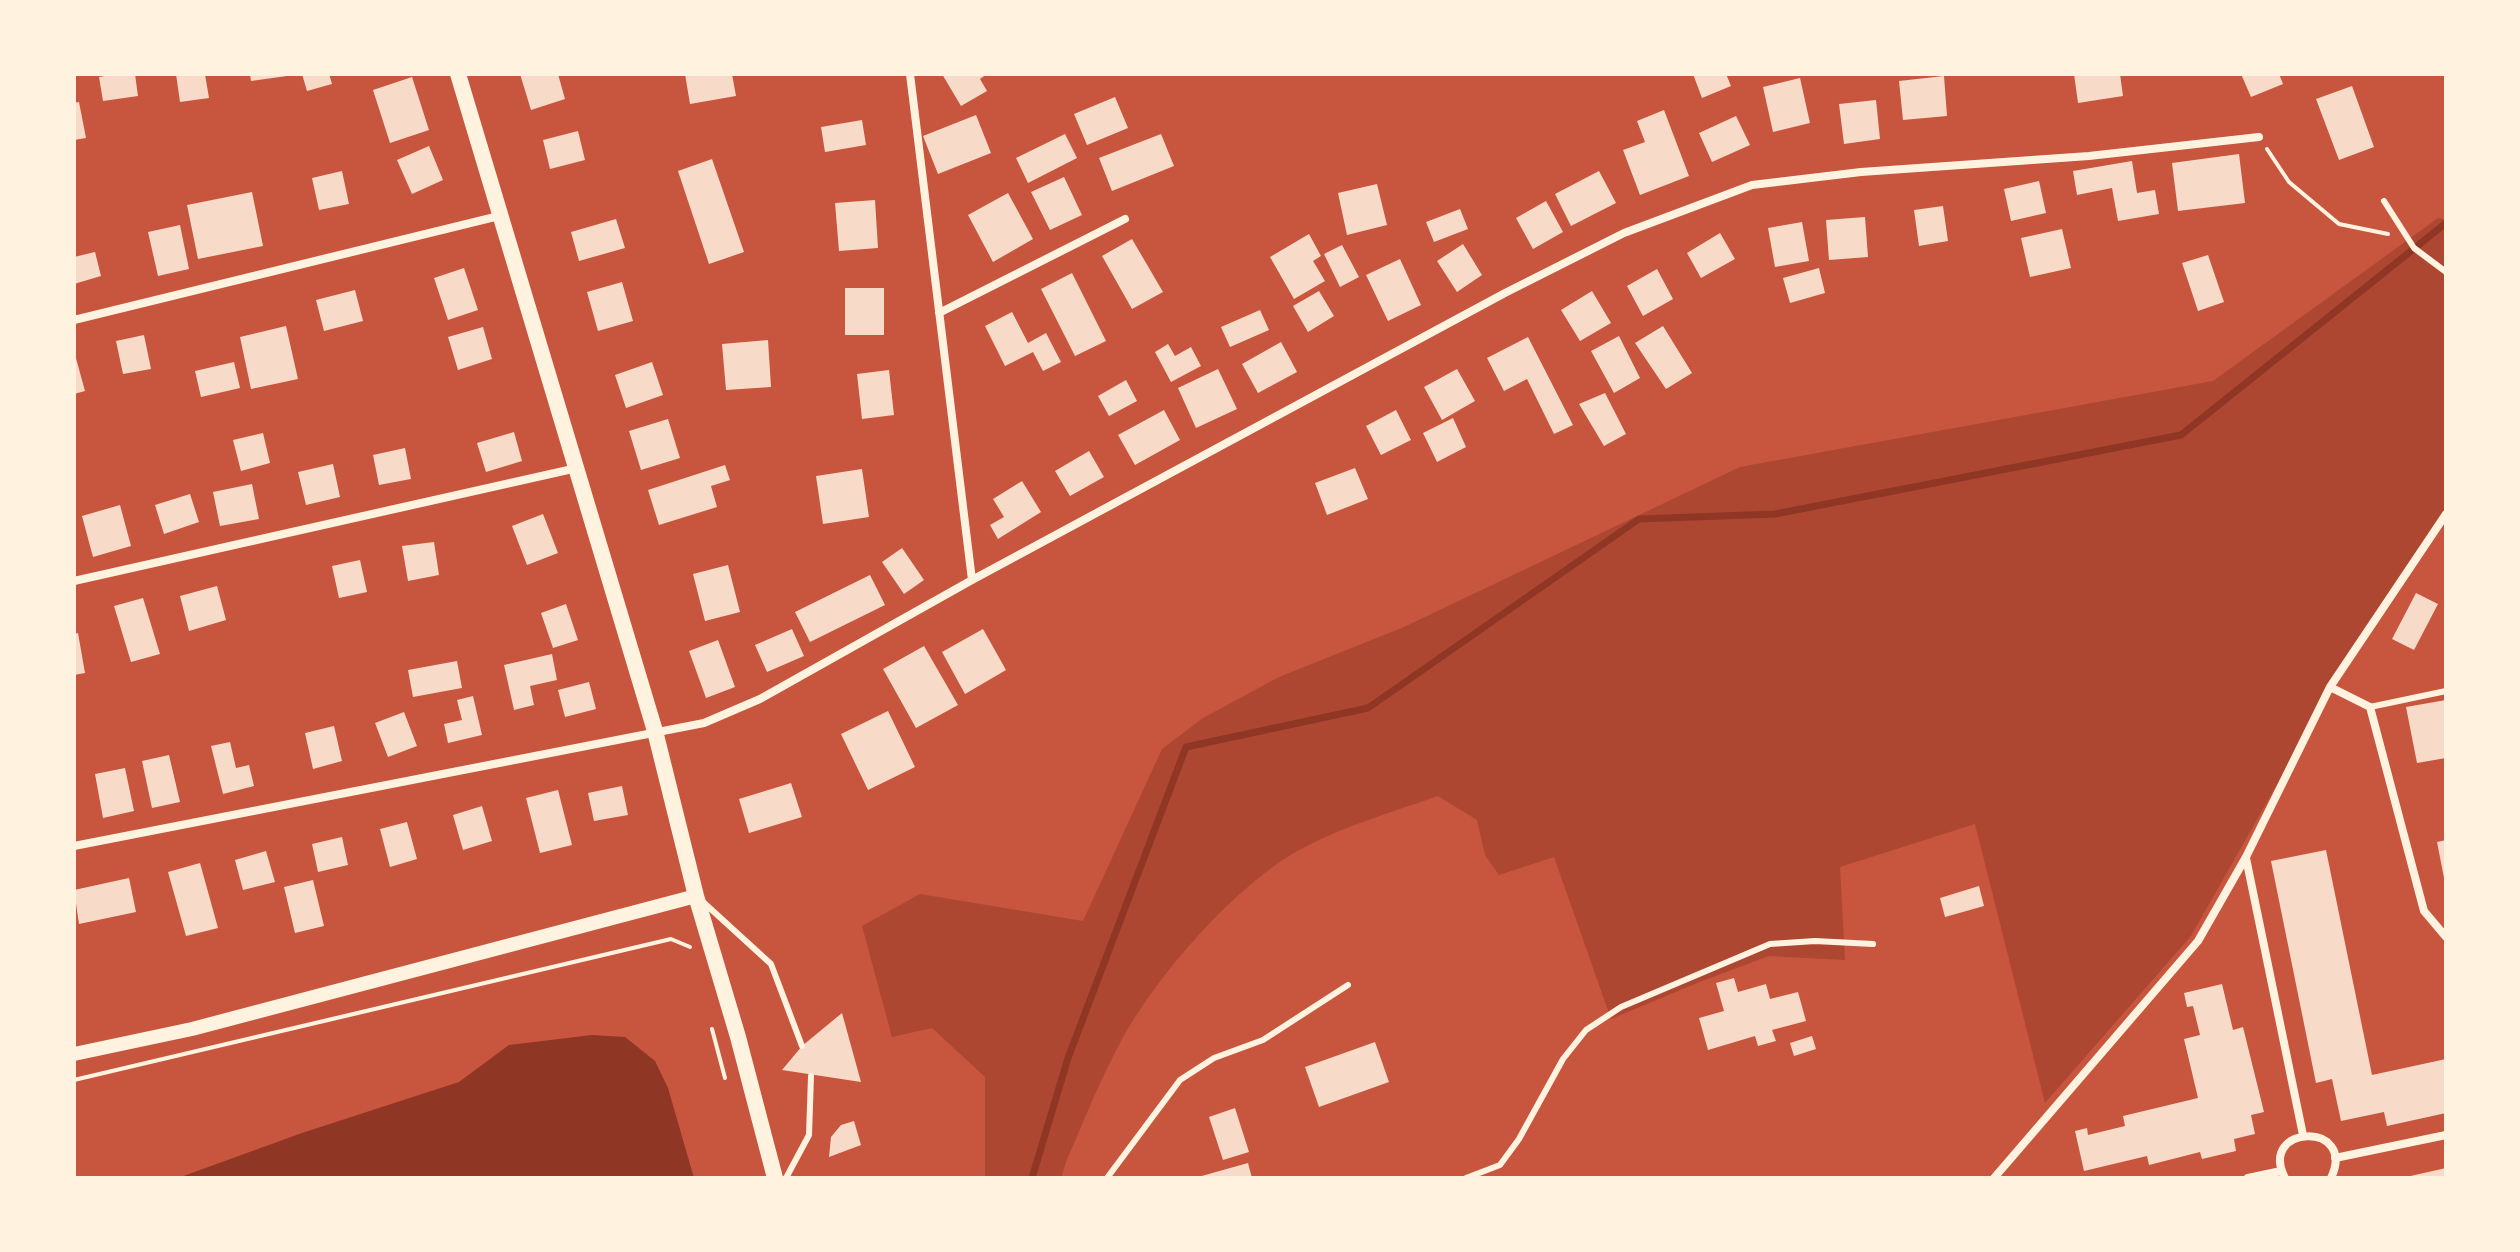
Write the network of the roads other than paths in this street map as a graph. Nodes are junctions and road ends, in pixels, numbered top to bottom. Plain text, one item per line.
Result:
1 (458, 74) edge
2 (910, 74) edge
3 (2259, 137) road end
4 (2384, 201) dead end
5 (499, 216) junction
6 (1125, 219) dead end
7 (2446, 272) edge
8 (939, 313) junction
9 (74, 320) edge
10 (578, 468) junction
11 (2446, 514) edge
12 (972, 580) junction
13 (74, 581) edge
14 (2330, 687) junction
15 (2446, 691) edge
16 (2370, 707) junction
17 (655, 731) junction
18 (74, 846) edge
19 (2246, 857) junction
20 (696, 896) junction
21 (2446, 937) edge
22 (1873, 944) dead end
23 (1348, 985) dead end
24 (802, 1046) dead end
25 (74, 1054) edge
26 (811, 1076) dead end
27 (2303, 1135) junction
28 (2446, 1135) edge
29 (2335, 1158) junction
30 (2283, 1174) edge
31 (775, 1178) edge
32 (786, 1178) edge
33 (1107, 1178) edge
34 (1466, 1178) edge
35 (1994, 1178) edge
36 (2248, 1178) edge
37 (2331, 1178) edge

1 - 5 main road
2 - 8 street
3 - 12 street
4 - 7 lane
5 - 9 street
5 - 10 main road
6 - 8 street
8 - 12 street
10 - 13 street
10 - 17 main road
11 - 14 street
12 - 17 street
14 - 16 street
14 - 19 street
15 - 16 lane
16 - 21 street
17 - 18 street
17 - 20 main road
19 - 27 street
19 - 35 street
20 - 24 lane
20 - 25 street
20 - 31 main road
22 - 34 lane
23 - 33 lane
26 - 32 lane
27 - 29 street
27 - 30 street
28 - 29 street
29 - 37 street
30 - 36 street

